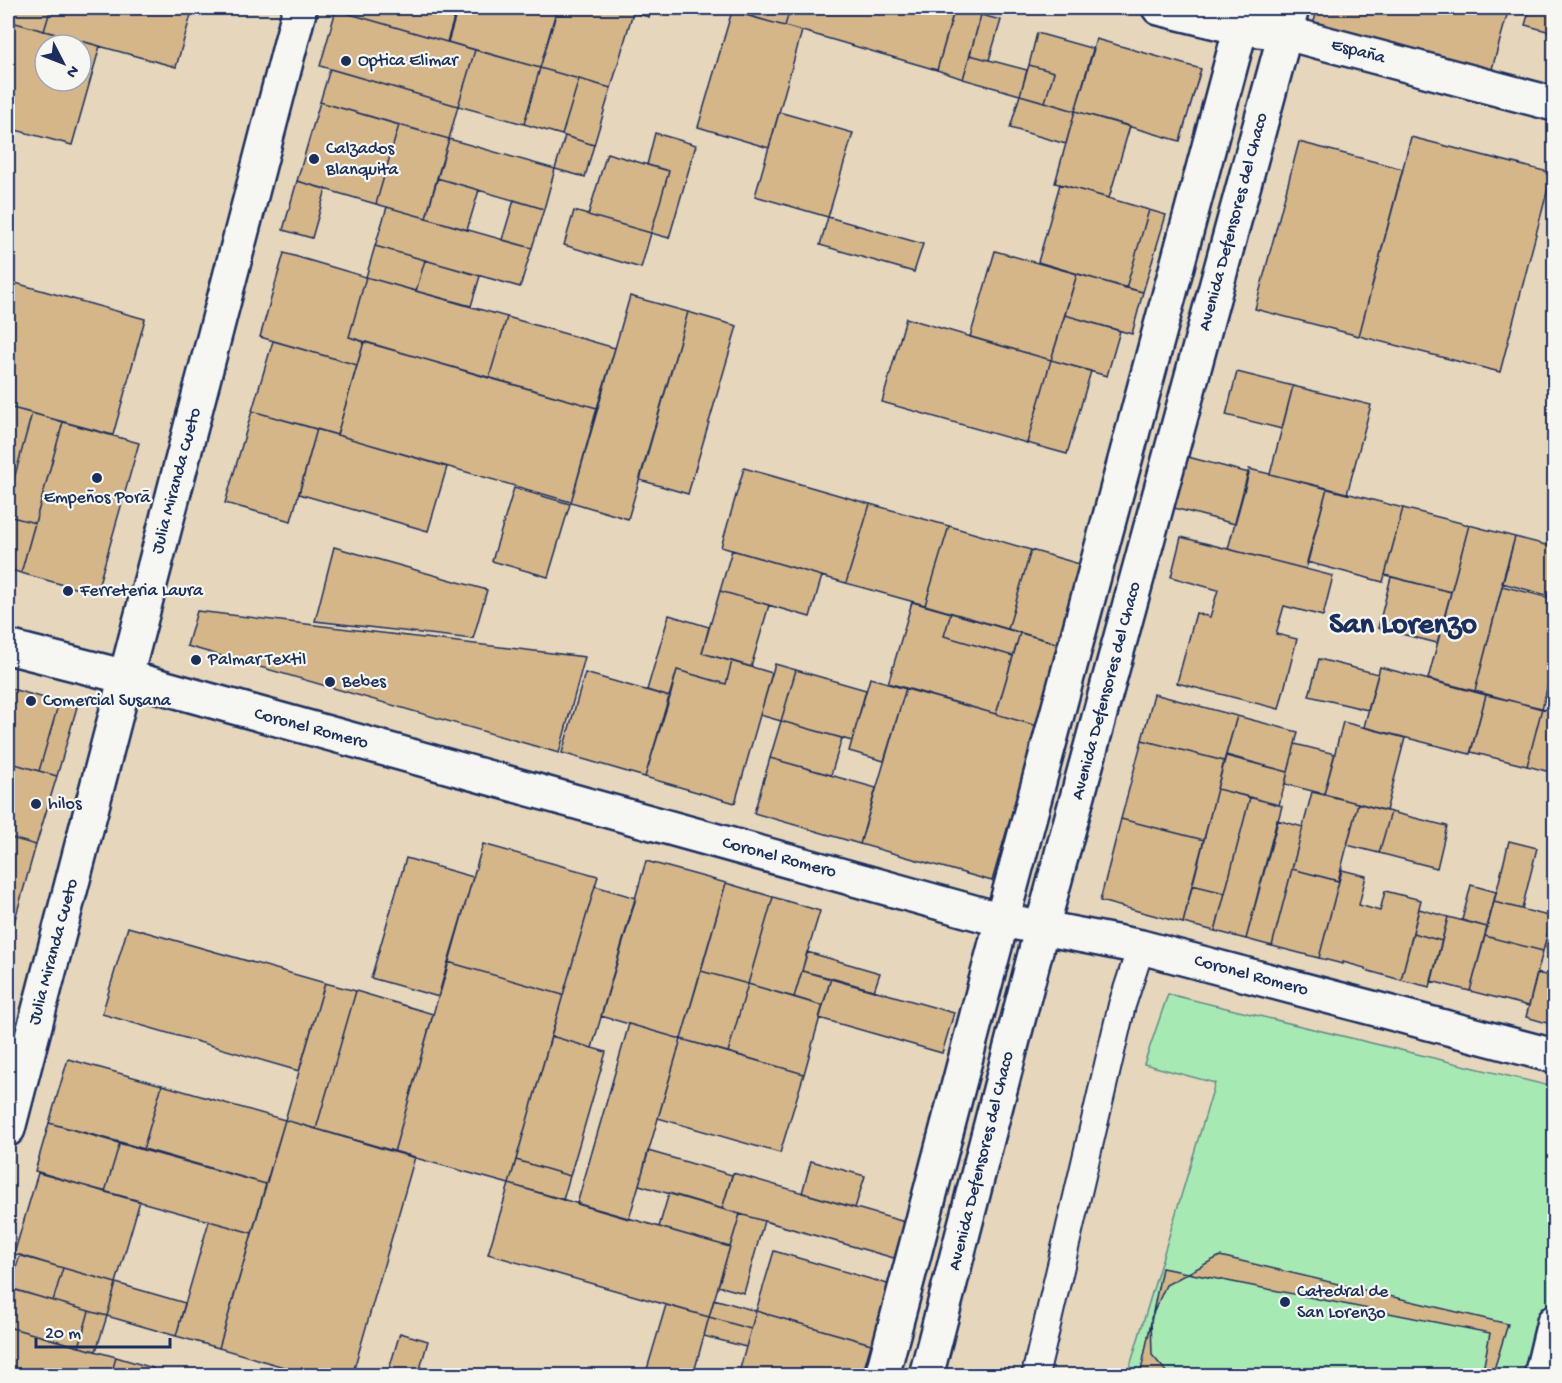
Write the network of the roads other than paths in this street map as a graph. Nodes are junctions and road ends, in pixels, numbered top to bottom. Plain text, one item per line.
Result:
1 (300, 8) edge
2 (1159, 8) edge
3 (1244, 18) edge
4 (1289, 20) edge
5 (1554, 104) edge
6 (8, 647) edge
7 (126, 677) junction
8 (1002, 920) junction
9 (1042, 927) junction
10 (1141, 947) junction
11 (1554, 1056) edge
12 (8, 1129) edge
13 (1554, 1322) edge
14 (882, 1376) edge
15 (926, 1376) edge
16 (1035, 1376) edge
17 (1541, 1376) edge

1 - 7 main road, Julia Miranda Cueto
2 - 3 main road, España
3 - 4 main road, España
3 - 8 main road
4 - 5 main road, España
4 - 9 main road, Avenida Defensores del Chaco
6 - 7 main road, Coronel Romero
7 - 8 main road, Coronel Romero
7 - 12 main road, Julia Miranda Cueto
8 - 9 main road, Coronel Romero
8 - 14 main road
9 - 10 main road, Coronel Romero
9 - 15 main road, Avenida Defensores del Chaco
10 - 11 main road, Coronel Romero
10 - 16 lane
13 - 17 main road

